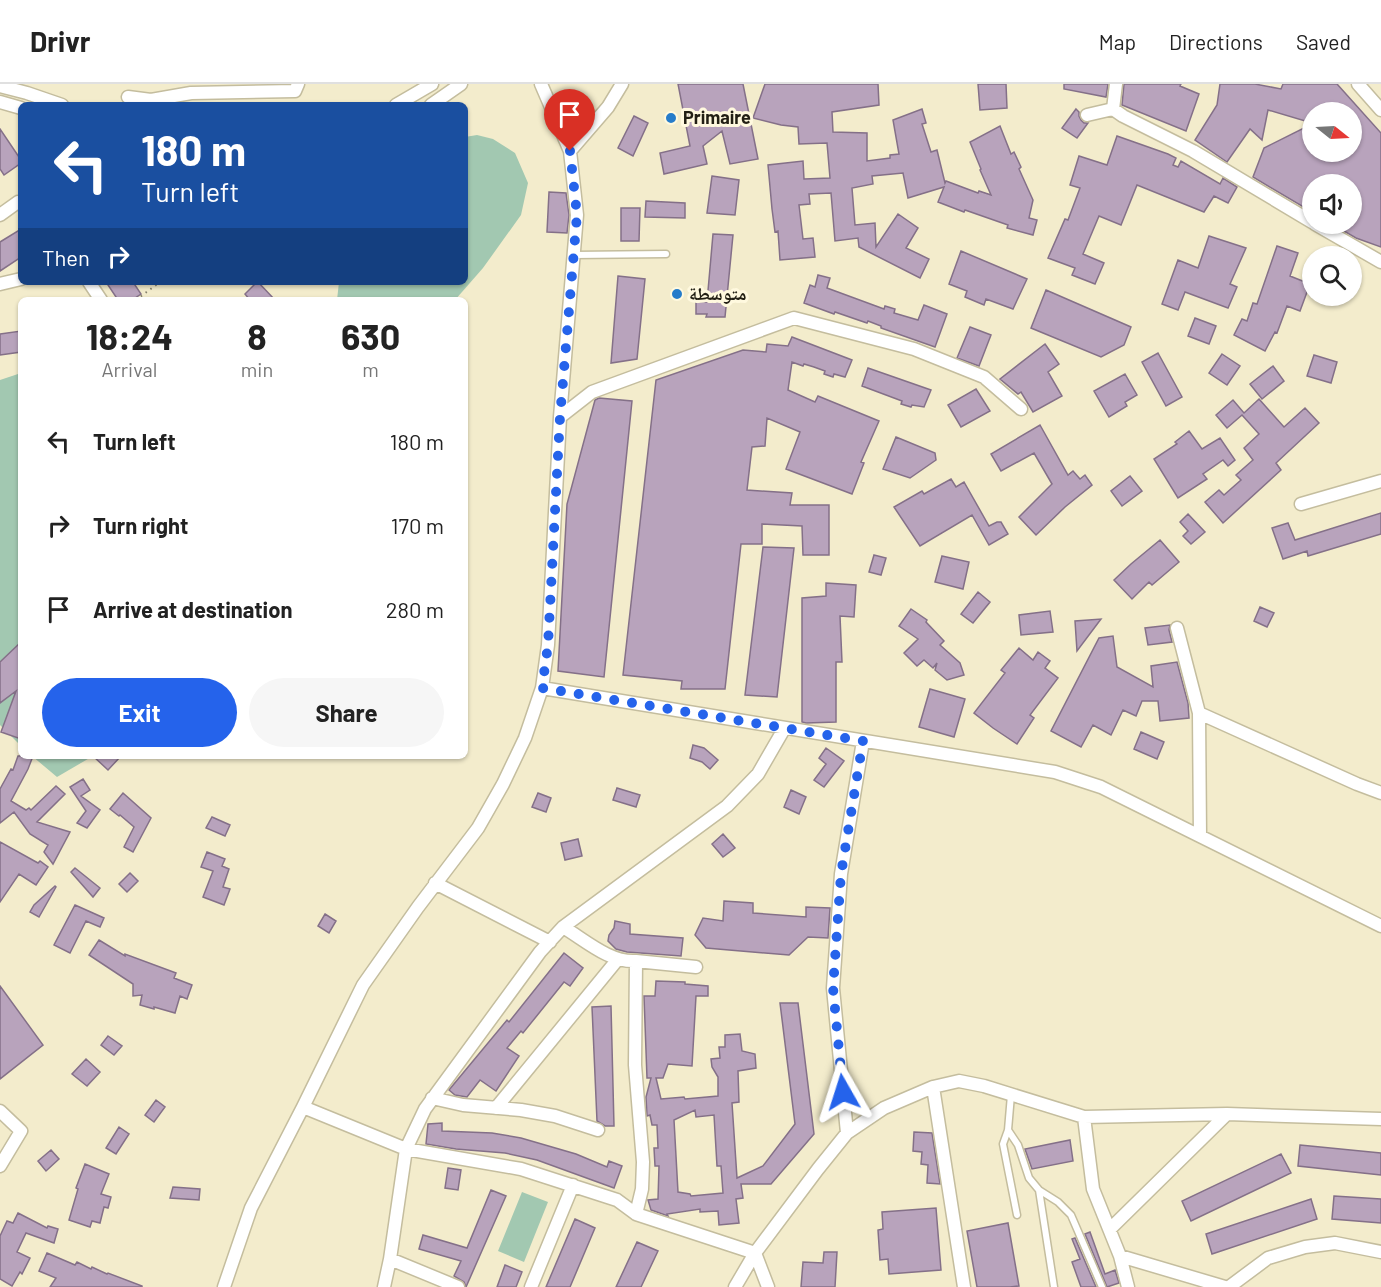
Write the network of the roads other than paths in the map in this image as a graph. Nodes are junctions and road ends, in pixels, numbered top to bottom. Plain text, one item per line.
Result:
1 (130, 84) edge
2 (298, 84) edge
3 (432, 84) edge
4 (461, 84) edge
5 (541, 84) edge
6 (622, 84) edge
7 (1116, 84) edge
8 (1358, 84) edge
9 (0, 86) edge
10 (126, 101) edge
11 (0, 102) edge
12 (53, 102) edge
13 (401, 102) edge
14 (435, 102) edge
15 (18, 107) edge
16 (1113, 109) junction
17 (1381, 110) edge
18 (1087, 115) dead end
19 (570, 151) junction
20 (18, 202) dead end
21 (0, 215) edge
22 (1302, 216) edge
23 (1333, 234) edge
24 (666, 254) dead end
25 (573, 255) junction
26 (1381, 262) edge
27 (18, 280) edge
28 (0, 284) edge
29 (1021, 409) dead end
30 (560, 417) junction
31 (1381, 481) edge
32 (1301, 504) dead end
33 (1177, 628) dead end
34 (542, 688) junction
35 (1199, 713) junction
36 (784, 729) junction
37 (863, 741) junction
38 (1381, 793) edge
39 (1200, 836) junction
40 (435, 883) junction
41 (1381, 926) edge
42 (563, 927) junction
43 (550, 942) junction
44 (618, 959) junction
45 (636, 962) junction
46 (696, 967) dead end
47 (933, 1087) junction
48 (1011, 1095) junction
49 (432, 1098) junction
50 (303, 1107) junction
51 (496, 1108) junction
52 (0, 1111) edge
53 (1227, 1114) junction
54 (1084, 1117) junction
55 (1381, 1119) edge
56 (598, 1130) dead end
57 (1008, 1130) junction
58 (847, 1133) junction
59 (406, 1149) junction
60 (0, 1166) edge
61 (573, 1185) junction
62 (1039, 1191) junction
63 (636, 1214) junction
64 (1017, 1215) dead end
65 (1110, 1229) junction
66 (1381, 1252) edge
67 (756, 1253) junction
68 (1120, 1256) junction
69 (390, 1259) junction
70 (224, 1287) edge
71 (384, 1287) edge
72 (458, 1287) edge
73 (531, 1287) edge
74 (735, 1287) edge
75 (768, 1287) edge
76 (964, 1287) edge
77 (1054, 1287) edge
78 (1102, 1287) edge
79 (1128, 1287) edge
80 (1227, 1287) edge

1 - 10 street
2 - 10 street
3 - 13 street
4 - 14 street
5 - 19 street
6 - 19 street
7 - 16 street
8 - 17 street
9 - 12 street
11 - 15 street
16 - 18 street
16 - 22 street
19 - 25 street
20 - 21 street
23 - 26 street
24 - 25 lane
25 - 30 street
27 - 28 street
29 - 30 street
30 - 34 street
31 - 32 street
33 - 35 street
34 - 36 street
34 - 40 street
35 - 38 street
35 - 39 street
36 - 37 street
36 - 42 street
37 - 39 street
37 - 58 street
39 - 41 street
40 - 43 street
40 - 50 street
42 - 43 street
42 - 44 street
43 - 49 street
44 - 45 street
44 - 51 street
45 - 46 street
45 - 63 street
47 - 48 street
47 - 58 street
47 - 76 street
48 - 54 street
48 - 57 lane
49 - 51 street
49 - 59 street
50 - 59 street
50 - 70 street
51 - 56 street
52 - 60 street
53 - 54 street
53 - 55 street
53 - 65 street
54 - 65 street
57 - 62 lane
57 - 64 lane
58 - 67 street
59 - 61 street
59 - 69 street
61 - 63 street
61 - 73 street
62 - 77 lane
62 - 78 lane
63 - 67 street
65 - 68 street
66 - 80 street
67 - 74 street
67 - 75 street
68 - 79 street
68 - 80 street
69 - 71 street
69 - 72 street

